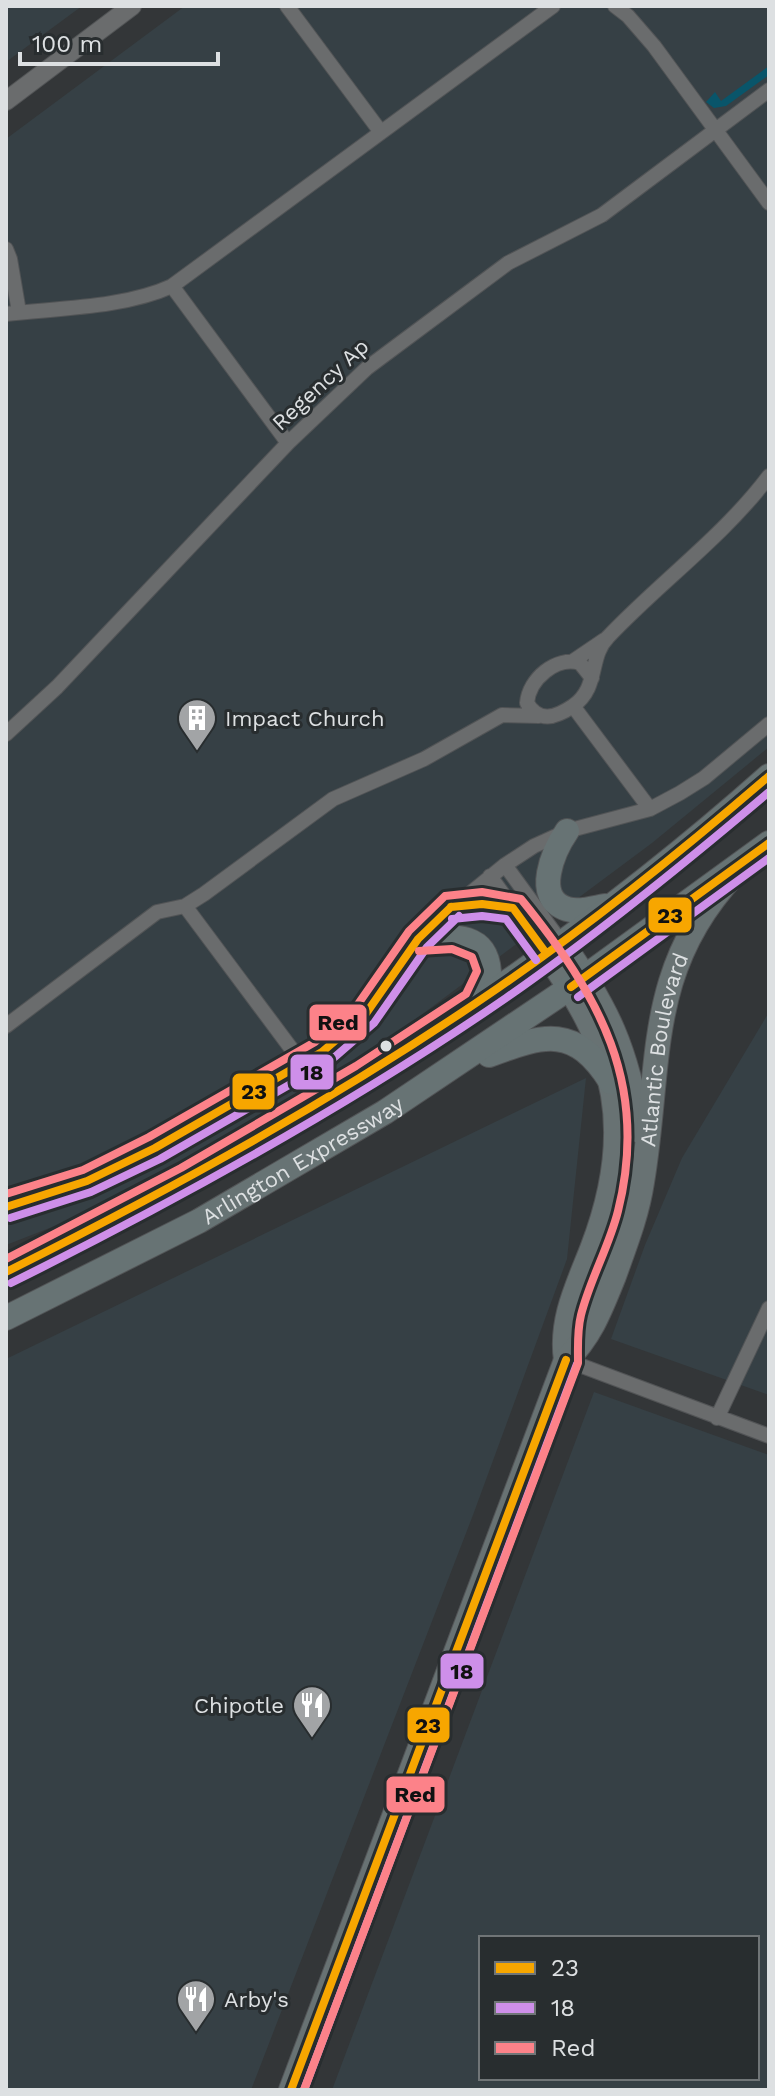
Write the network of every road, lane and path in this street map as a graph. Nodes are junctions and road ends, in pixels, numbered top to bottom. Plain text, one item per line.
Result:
1 (132, 6) edge
2 (287, 6) edge
3 (553, 6) edge
4 (615, 6) edge
5 (769, 90) edge
6 (6, 101) edge
7 (715, 129) junction
8 (380, 131) junction
9 (769, 203) edge
10 (6, 249) edge
11 (172, 286) junction
12 (12, 313) edge
13 (288, 443) junction
14 (769, 476) edge
15 (604, 640) junction
16 (573, 661) junction
17 (592, 678) junction
18 (528, 691) junction
19 (573, 706) junction
20 (502, 715) junction
21 (539, 716) junction
22 (769, 724) edge
23 (6, 734) edge
24 (769, 776) edge
25 (650, 809) junction
26 (567, 831) junction
27 (767, 846) edge
28 (505, 865) junction
29 (490, 876) junction
30 (612, 904) junction
31 (185, 906) junction
32 (451, 907) junction
33 (513, 908) junction
34 (418, 939) junction
35 (553, 947) junction
36 (578, 982) junction
37 (476, 1002) junction
38 (6, 1026) edge
39 (302, 1063) junction
40 (446, 1072) junction
41 (611, 1082) junction
42 (644, 1170) junction
43 (6, 1207) edge
44 (105, 1223) junction
45 (6, 1272) edge
46 (6, 1281) edge
47 (769, 1308) edge
48 (6, 1318) edge
49 (566, 1360) junction
50 (717, 1418) junction
51 (769, 1436) edge
52 (291, 2090) edge

1 - 6 street
2 - 8 street
3 - 8 street
4 - 7 street
5 - 7 street, Regency Ap
7 - 9 street
7 - 13 street, Regency Ap
8 - 11 street
10 - 12 street
11 - 12 street
11 - 13 street
13 - 23 street, Regency Ap
14 - 15 street
15 - 16 street
15 - 17 street
16 - 17 street
16 - 18 street
17 - 19 street
18 - 20 street
18 - 21 street
19 - 21 street
19 - 25 street
20 - 21 street
20 - 31 street
22 - 25 street
24 - 30 highway
25 - 26 street
26 - 28 street
26 - 30 highway
27 - 36 highway, Atlantic Boulevard
27 - 42 main road, Atlantic Boulevard
28 - 29 street
28 - 35 street
29 - 32 street
29 - 33 street
30 - 35 highway
31 - 38 street
31 - 39 street
32 - 33 street
32 - 34 street
33 - 35 street
34 - 37 highway
34 - 39 street
35 - 36 main road, Atlantic Boulevard
35 - 37 highway, Arlington Expressway
36 - 40 highway, Arlington Expressway
36 - 41 main road, Atlantic Boulevard
36 - 42 main road
37 - 44 highway, Arlington Expressway
39 - 43 street
40 - 41 highway
40 - 48 highway, Arlington Expressway
41 - 49 main road, Atlantic Boulevard
42 - 49 main road, Atlantic Boulevard
44 - 45 highway, Arlington Expressway
44 - 46 highway
47 - 50 street
49 - 50 street
49 - 52 main road, Atlantic Boulevard
50 - 51 street

